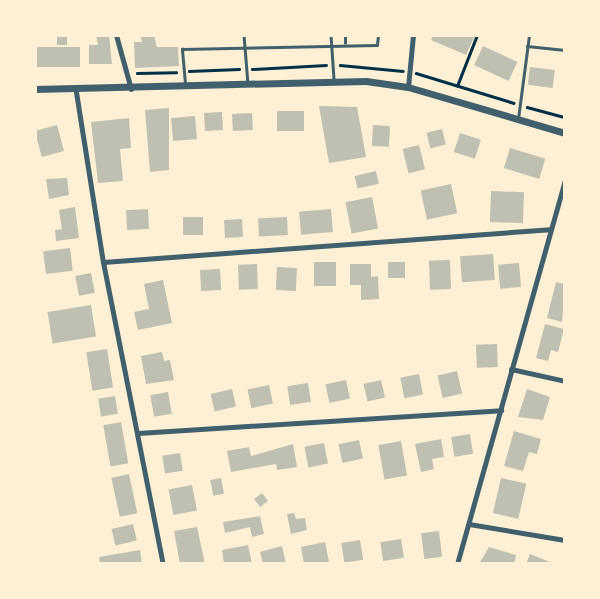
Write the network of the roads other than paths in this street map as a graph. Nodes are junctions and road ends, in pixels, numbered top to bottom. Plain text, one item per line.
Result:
1 (116, 35) edge
2 (244, 35) edge
3 (331, 35) edge
4 (345, 35) edge
5 (378, 35) edge
6 (414, 35) edge
7 (528, 35) edge
8 (345, 43) junction
9 (332, 44) junction
10 (527, 46) junction
11 (244, 47) junction
12 (565, 50) edge
13 (334, 79) junction
14 (248, 84) junction
15 (186, 87) junction
16 (408, 87) junction
17 (35, 89) edge
18 (131, 89) junction
19 (76, 92) junction
20 (518, 119) junction
21 (565, 133) edge
22 (565, 180) edge
23 (550, 229) junction
24 (103, 262) junction
25 (511, 369) junction
26 (565, 381) edge
27 (501, 410) junction
28 (138, 433) junction
29 (469, 524) junction
30 (565, 540) edge
31 (163, 564) edge
32 (457, 564) edge

1 - 18 street
2 - 11 lane
3 - 9 lane
4 - 8 lane
5 - 8 lane
6 - 16 street
7 - 10 lane
8 - 9 lane
9 - 11 lane
9 - 13 lane
10 - 12 lane
10 - 20 lane
11 - 14 lane
11 - 15 lane
13 - 14 street
13 - 16 street
14 - 15 street
15 - 18 street
16 - 20 street
17 - 19 street
18 - 19 street
19 - 24 street
20 - 21 street
22 - 23 street
23 - 24 street
23 - 25 street
24 - 28 street
25 - 26 street
25 - 27 street
27 - 28 street
27 - 29 street
28 - 31 street
29 - 30 street
29 - 32 street

